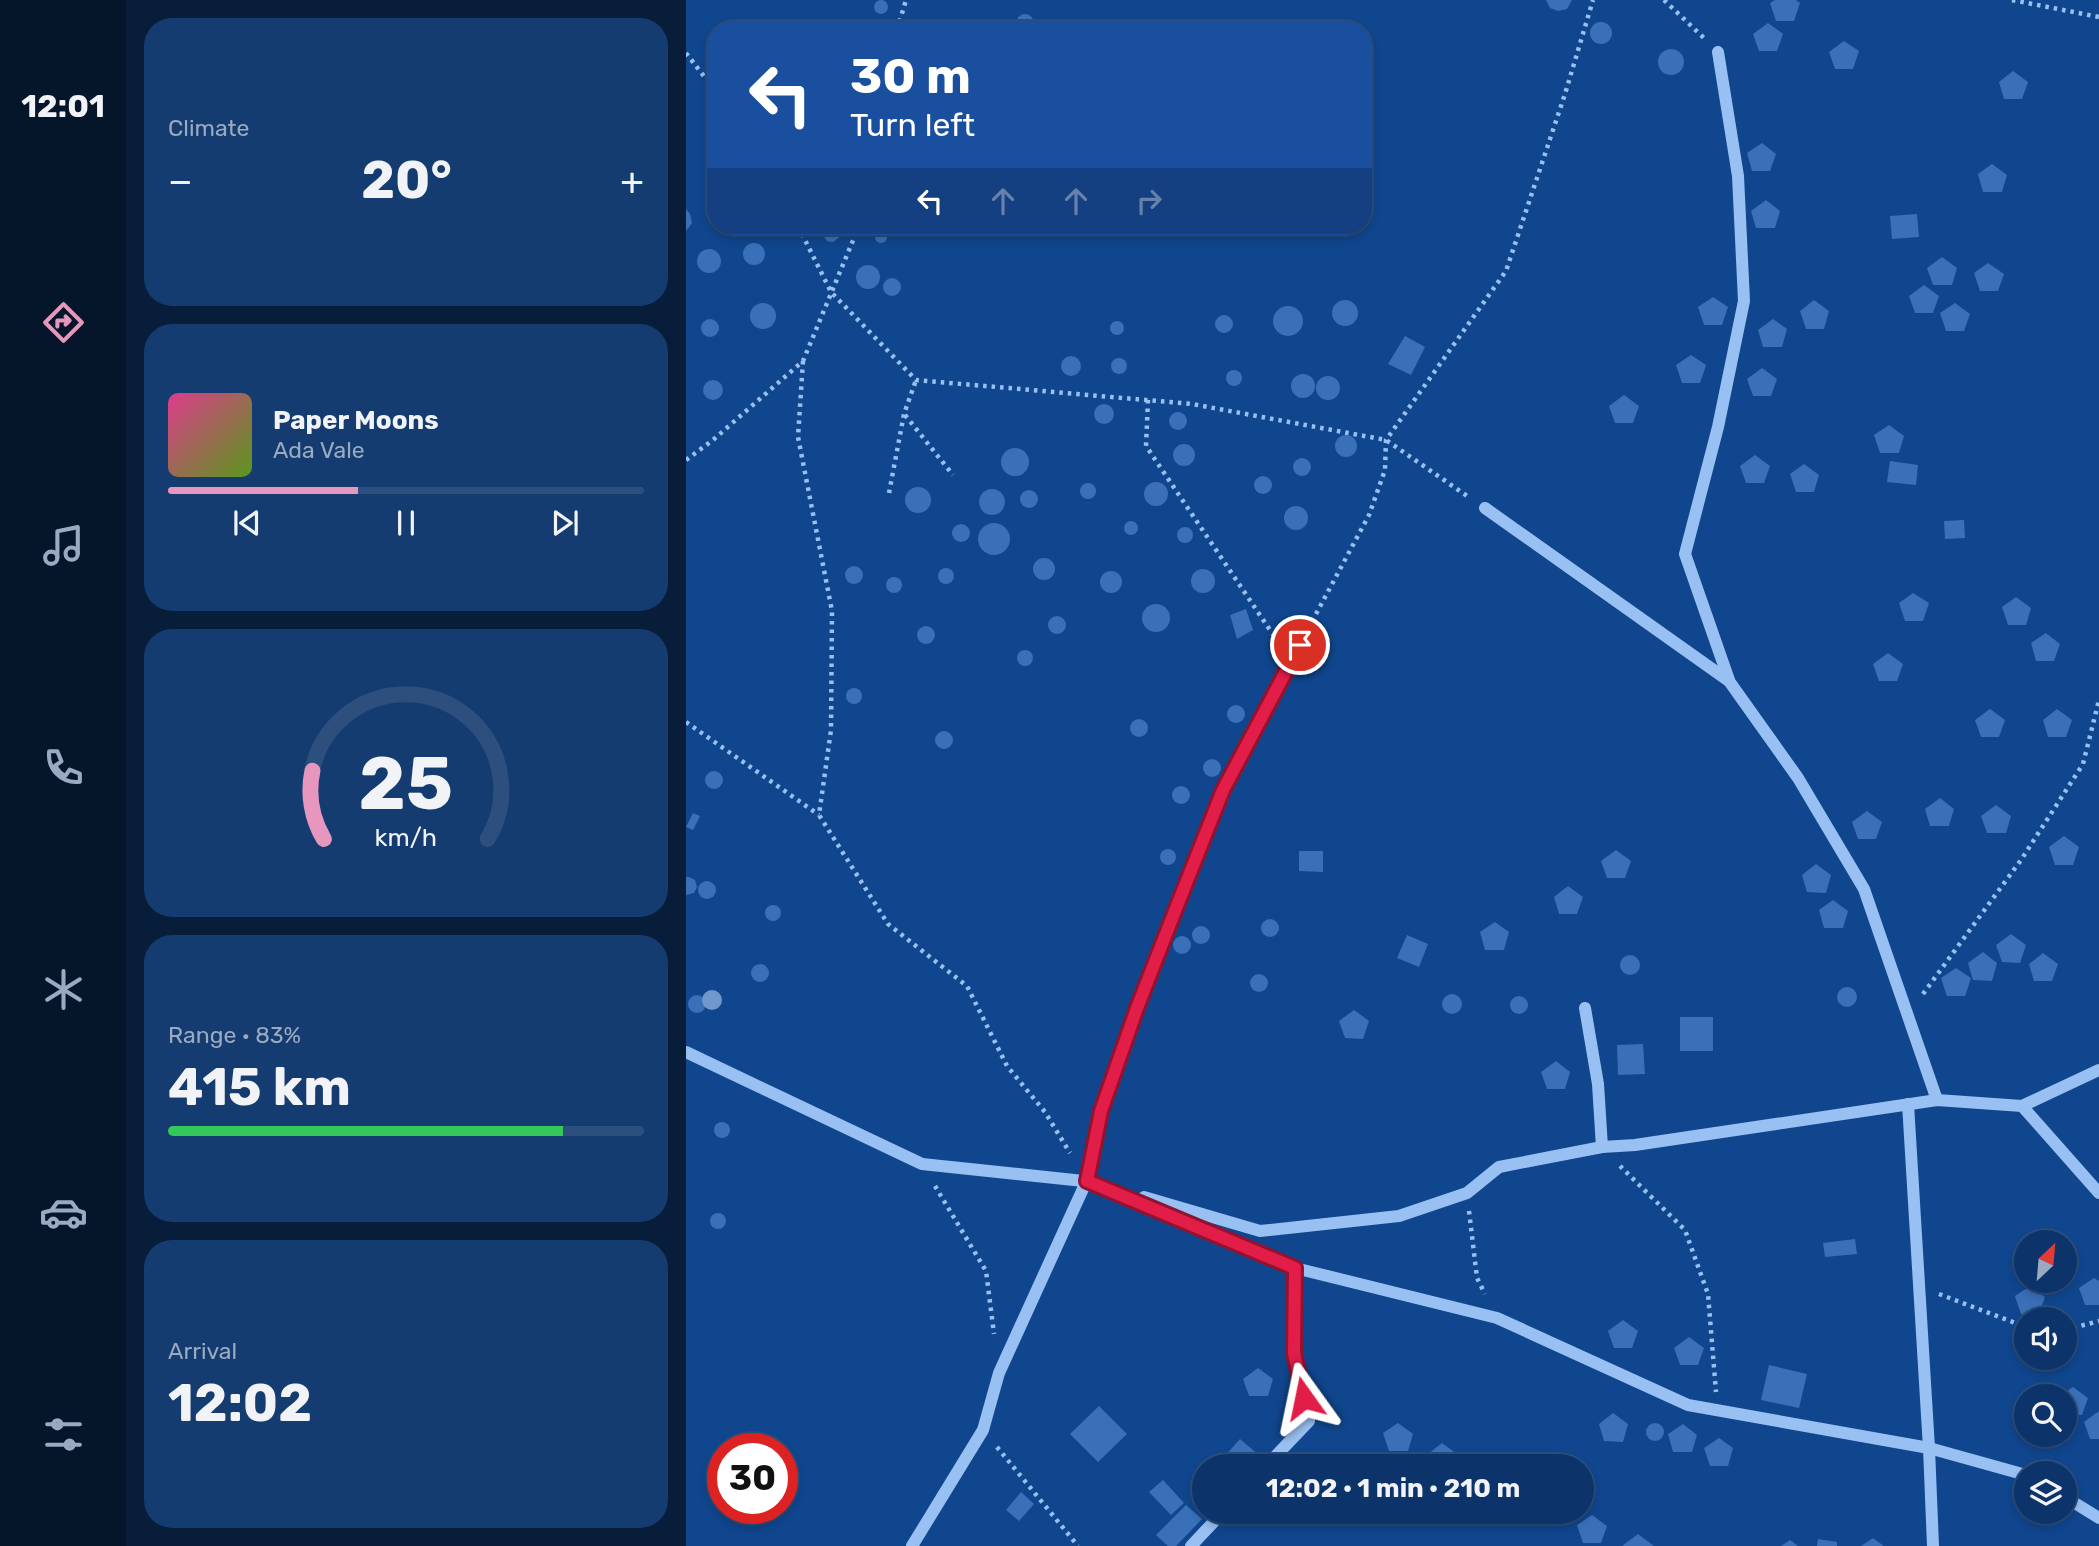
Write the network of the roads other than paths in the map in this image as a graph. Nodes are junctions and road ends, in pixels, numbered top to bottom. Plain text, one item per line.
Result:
1 (1718, 52) road end
2 (1485, 508) road end
3 (1300, 645) road end
4 (1729, 681) junction
5 (1585, 1008) dead end
6 (686, 1052) edge
7 (2099, 1070) edge
8 (1937, 1100) junction
9 (1909, 1104) junction
10 (2022, 1106) junction
11 (1602, 1147) junction
12 (1087, 1181) junction
13 (2099, 1194) edge
14 (1295, 1268) junction
15 (1929, 1448) junction
16 (1277, 1454) edge
17 (2014, 1472) edge
18 (2077, 1504) edge
19 (2099, 1518) edge
20 (1212, 1524) edge
21 (912, 1546) edge
22 (1191, 1546) edge
23 (1933, 1546) edge

1 - 4 street
2 - 4 street
3 - 12 street
4 - 8 street
5 - 11 street
6 - 12 street
7 - 10 street
8 - 9 street
8 - 10 street
9 - 11 street
9 - 15 street
10 - 13 street
11 - 12 street
12 - 14 street
12 - 21 street
14 - 15 street
14 - 16 street
15 - 17 street
15 - 23 street
18 - 19 street
20 - 22 street

